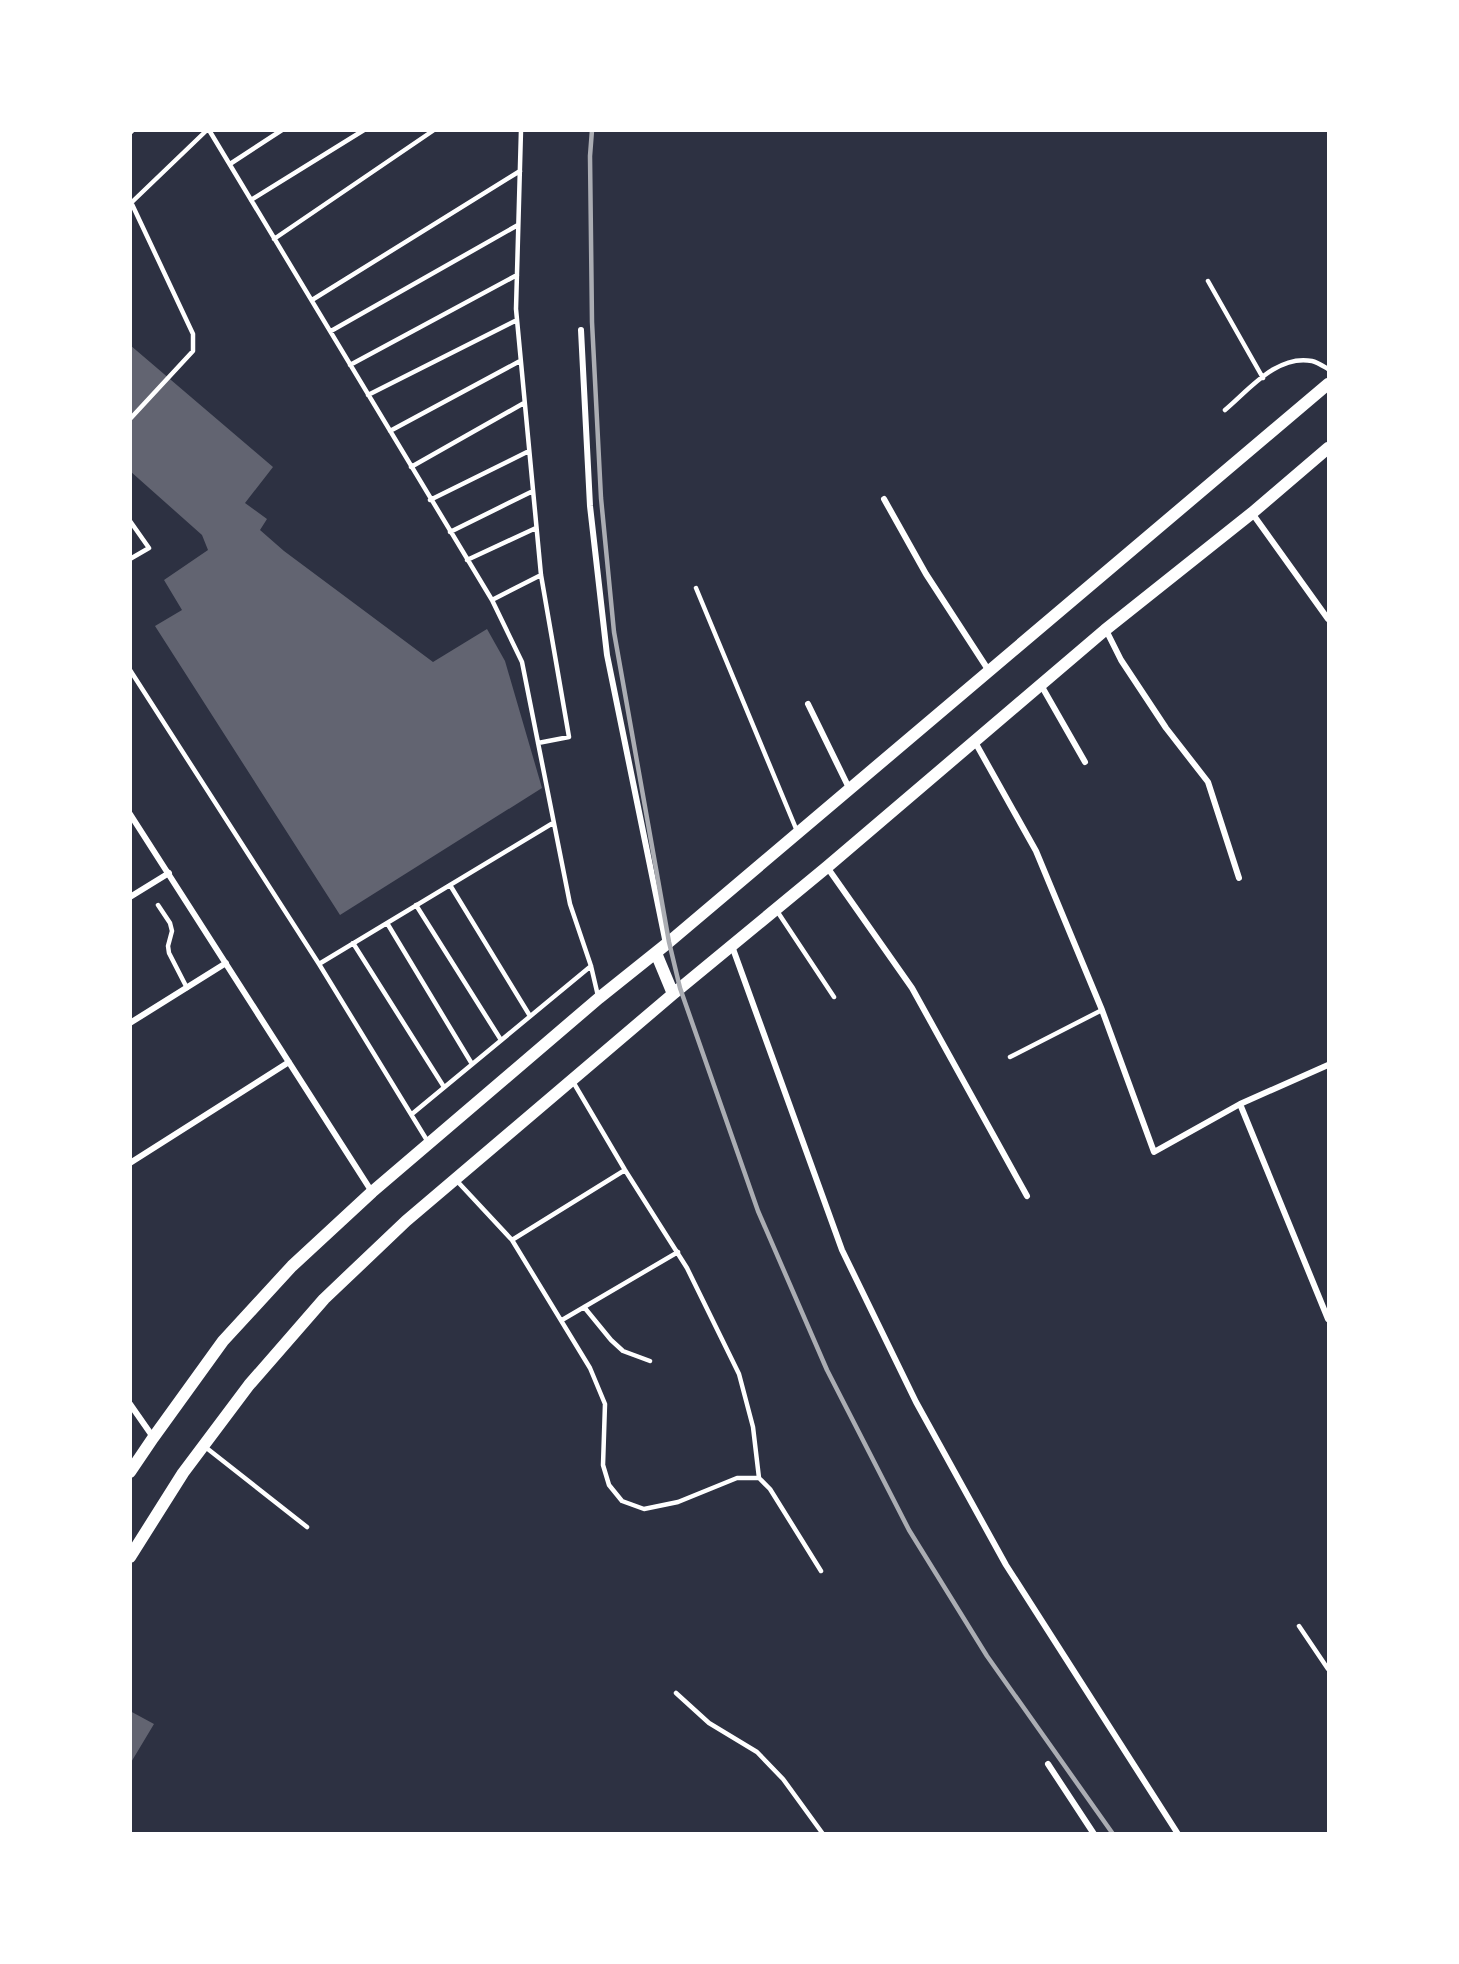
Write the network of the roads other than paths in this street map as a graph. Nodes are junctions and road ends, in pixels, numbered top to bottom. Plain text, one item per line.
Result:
1 (208, 130) edge
2 (282, 130) edge
3 (364, 130) edge
4 (434, 130) edge
5 (521, 130) edge
6 (230, 164) junction
7 (520, 171) junction
8 (251, 200) junction
9 (131, 201) edge
10 (518, 225) junction
11 (274, 239) junction
12 (517, 275) junction
13 (1208, 281) dead end
14 (312, 300) junction
15 (517, 320) junction
16 (581, 330) dead end
17 (331, 331) junction
18 (520, 361) junction
19 (350, 365) junction
20 (1329, 369) edge
21 (1263, 378) junction
22 (1329, 384) edge
23 (368, 395) junction
24 (524, 403) junction
25 (1225, 410) dead end
26 (130, 419) edge
27 (390, 431) junction
28 (1329, 448) edge
29 (529, 451) junction
30 (411, 467) junction
31 (533, 491) junction
32 (884, 499) dead end
33 (430, 500) junction
34 (1252, 513) junction
35 (130, 521) edge
36 (536, 528) junction
37 (450, 532) junction
38 (130, 559) edge
39 (467, 560) junction
40 (541, 575) junction
41 (696, 588) dead end
42 (492, 600) junction
43 (1329, 619) edge
44 (1106, 630) junction
45 (130, 670) edge
46 (989, 671) junction
47 (1041, 685) junction
48 (808, 704) dead end
49 (975, 742) junction
50 (538, 743) junction
51 (1084, 762) dead end
52 (849, 789) junction
53 (130, 814) edge
54 (553, 823) junction
55 (798, 833) junction
56 (827, 867) junction
57 (169, 873) junction
58 (1239, 878) dead end
59 (450, 885) junction
60 (130, 897) edge
61 (158, 905) dead end
62 (416, 905) junction
63 (776, 909) junction
64 (387, 923) junction
65 (353, 943) junction
66 (666, 944) junction
67 (732, 945) junction
68 (656, 953) junction
69 (226, 963) junction
70 (319, 964) junction
71 (591, 966) junction
72 (187, 988) junction
73 (673, 994) junction
74 (834, 997) dead end
75 (599, 998) junction
76 (1102, 1010) junction
77 (530, 1016) junction
78 (130, 1023) edge
79 (501, 1040) junction
80 (1010, 1057) dead end
81 (289, 1062) junction
82 (472, 1064) junction
83 (1329, 1065) edge
84 (572, 1080) junction
85 (444, 1088) junction
86 (1240, 1104) junction
87 (412, 1114) junction
88 (430, 1144) junction
89 (130, 1163) edge
90 (625, 1170) junction
91 (455, 1179) junction
92 (372, 1192) junction
93 (1027, 1196) dead end
94 (512, 1240) junction
95 (678, 1252) junction
96 (584, 1307) junction
97 (1329, 1319) edge
98 (562, 1320) junction
99 (650, 1361) dead end
100 (130, 1404) edge
101 (153, 1438) junction
102 (204, 1446) junction
103 (130, 1472) edge
104 (759, 1478) junction
105 (307, 1527) dead end
106 (130, 1557) edge
107 (821, 1571) dead end
108 (1299, 1626) dead end
109 (1329, 1669) edge
110 (676, 1694) dead end
111 (1048, 1764) dead end
112 (823, 1833) edge
113 (1094, 1833) edge
114 (1178, 1833) edge

1 - 6 lane
1 - 9 lane
2 - 6 lane
3 - 8 lane
4 - 11 lane
5 - 7 lane
6 - 8 lane
7 - 10 lane
7 - 14 lane
8 - 11 lane
9 - 26 lane
10 - 12 lane
10 - 17 lane
11 - 14 lane
12 - 15 lane
12 - 19 lane
13 - 21 lane
14 - 17 lane
15 - 18 lane
15 - 23 lane
16 - 66 street
17 - 19 lane
18 - 24 lane
18 - 27 lane
19 - 23 lane
20 - 21 lane
21 - 25 lane
22 - 46 main road
23 - 27 lane
24 - 29 lane
24 - 30 lane
27 - 30 lane
28 - 34 main road
29 - 31 lane
29 - 33 lane
30 - 33 lane
31 - 36 lane
31 - 37 lane
32 - 46 street
33 - 37 lane
34 - 43 street
34 - 44 main road
35 - 38 lane
36 - 39 lane
36 - 40 lane
37 - 39 lane
39 - 42 lane
40 - 42 lane
40 - 50 lane
41 - 55 lane
42 - 50 lane
44 - 47 main road
44 - 58 street
45 - 70 lane
46 - 52 main road
47 - 49 main road
47 - 51 street
48 - 52 street
49 - 56 main road
49 - 76 street
50 - 54 lane
52 - 55 main road
53 - 57 street
54 - 59 lane
54 - 71 lane
55 - 66 main road
56 - 63 main road
56 - 93 street
57 - 60 street
57 - 69 street
59 - 62 lane
59 - 77 lane
61 - 72 lane
62 - 64 lane
62 - 79 lane
63 - 67 main road
63 - 74 lane
64 - 65 lane
64 - 82 lane
65 - 70 lane
65 - 85 lane
66 - 68 main road
67 - 73 main road
67 - 114 street
68 - 73 main road
68 - 75 main road
69 - 72 street
69 - 81 street
70 - 87 lane
71 - 75 lane
71 - 77 lane
72 - 78 street
73 - 84 main road
75 - 88 main road
76 - 80 lane
76 - 86 street
77 - 79 lane
79 - 82 lane
81 - 89 street
81 - 92 street
82 - 85 lane
83 - 86 street
84 - 90 lane
84 - 91 main road
85 - 87 lane
86 - 97 street
87 - 88 lane
88 - 92 main road
90 - 94 lane
90 - 95 lane
91 - 94 lane
91 - 102 main road
92 - 101 main road
94 - 98 lane
95 - 96 lane
95 - 104 lane
96 - 98 lane
96 - 99 lane
98 - 104 lane
100 - 101 street
101 - 103 main road
102 - 105 lane
102 - 106 main road
104 - 107 lane
108 - 109 lane
110 - 112 lane
111 - 113 street

